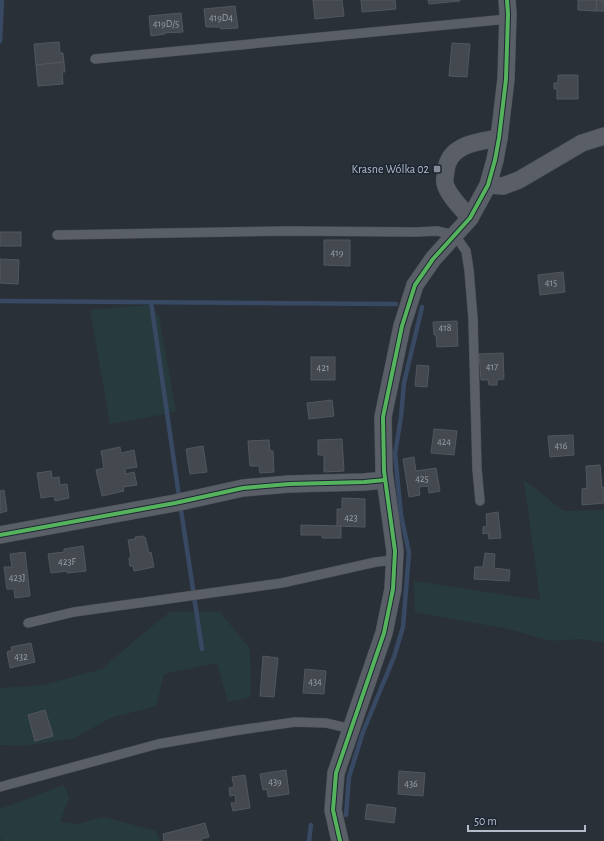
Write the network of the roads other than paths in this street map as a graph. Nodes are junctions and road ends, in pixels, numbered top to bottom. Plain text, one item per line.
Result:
1 (507, 0) edge
2 (508, 19) junction
3 (95, 59) dead end
4 (604, 136) edge
5 (499, 138) junction
6 (488, 185) junction
7 (470, 218) junction
8 (57, 235) dead end
9 (454, 235) junction
10 (385, 480) junction
11 (480, 500) dead end
12 (0, 535) edge
13 (395, 560) junction
14 (28, 623) dead end
15 (352, 729) junction
16 (0, 786) edge
17 (340, 841) edge

1 - 2 street
2 - 3 lane
2 - 5 street
4 - 6 street
5 - 6 street
5 - 7 street
6 - 7 street
7 - 9 street
8 - 9 lane
9 - 10 street
9 - 11 lane
10 - 12 street
10 - 13 street
13 - 14 lane
13 - 15 street
15 - 16 lane
15 - 17 street

